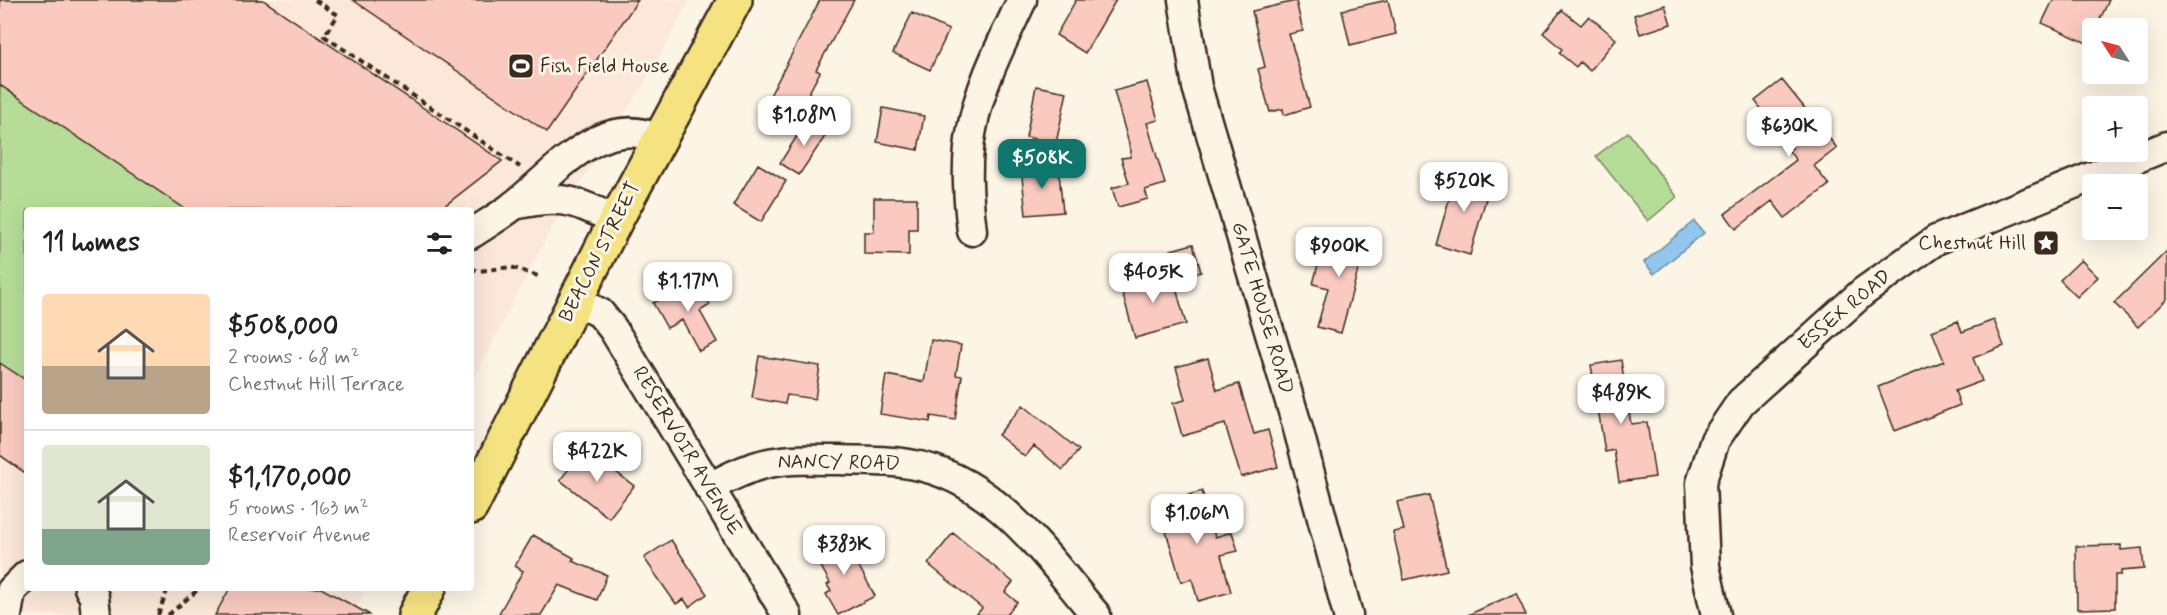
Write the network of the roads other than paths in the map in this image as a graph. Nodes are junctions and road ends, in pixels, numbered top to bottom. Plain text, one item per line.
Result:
1 (735, 0) edge
2 (1022, 0) edge
3 (1183, 0) edge
4 (658, 139) junction
5 (2167, 146) edge
6 (514, 205) junction
7 (616, 220) junction
8 (972, 231) dead end
9 (474, 232) edge
10 (575, 300) junction
11 (709, 488) junction
12 (474, 501) edge
13 (24, 578) edge
14 (91, 591) edge
15 (427, 591) edge
16 (7, 615) edge
17 (96, 615) edge
18 (415, 615) edge
19 (787, 615) edge
20 (1096, 615) edge
21 (1348, 615) edge
22 (1716, 615) edge

1 - 4 main road, BEACON STREET
2 - 8 street
3 - 21 street, GATE HOUSE ROAD
4 - 6 street
4 - 7 main road, BEACON STREET
5 - 22 street, ESSEX ROAD
6 - 7 street
6 - 9 street
7 - 10 main road, BEACON STREET
10 - 11 street, RESERVOIR AVENUE
10 - 12 main road, BEACON STREET
11 - 19 street, RESERVOIR AVENUE
11 - 20 street, NANCY ROAD
13 - 16 street
14 - 17 street
15 - 18 main road

